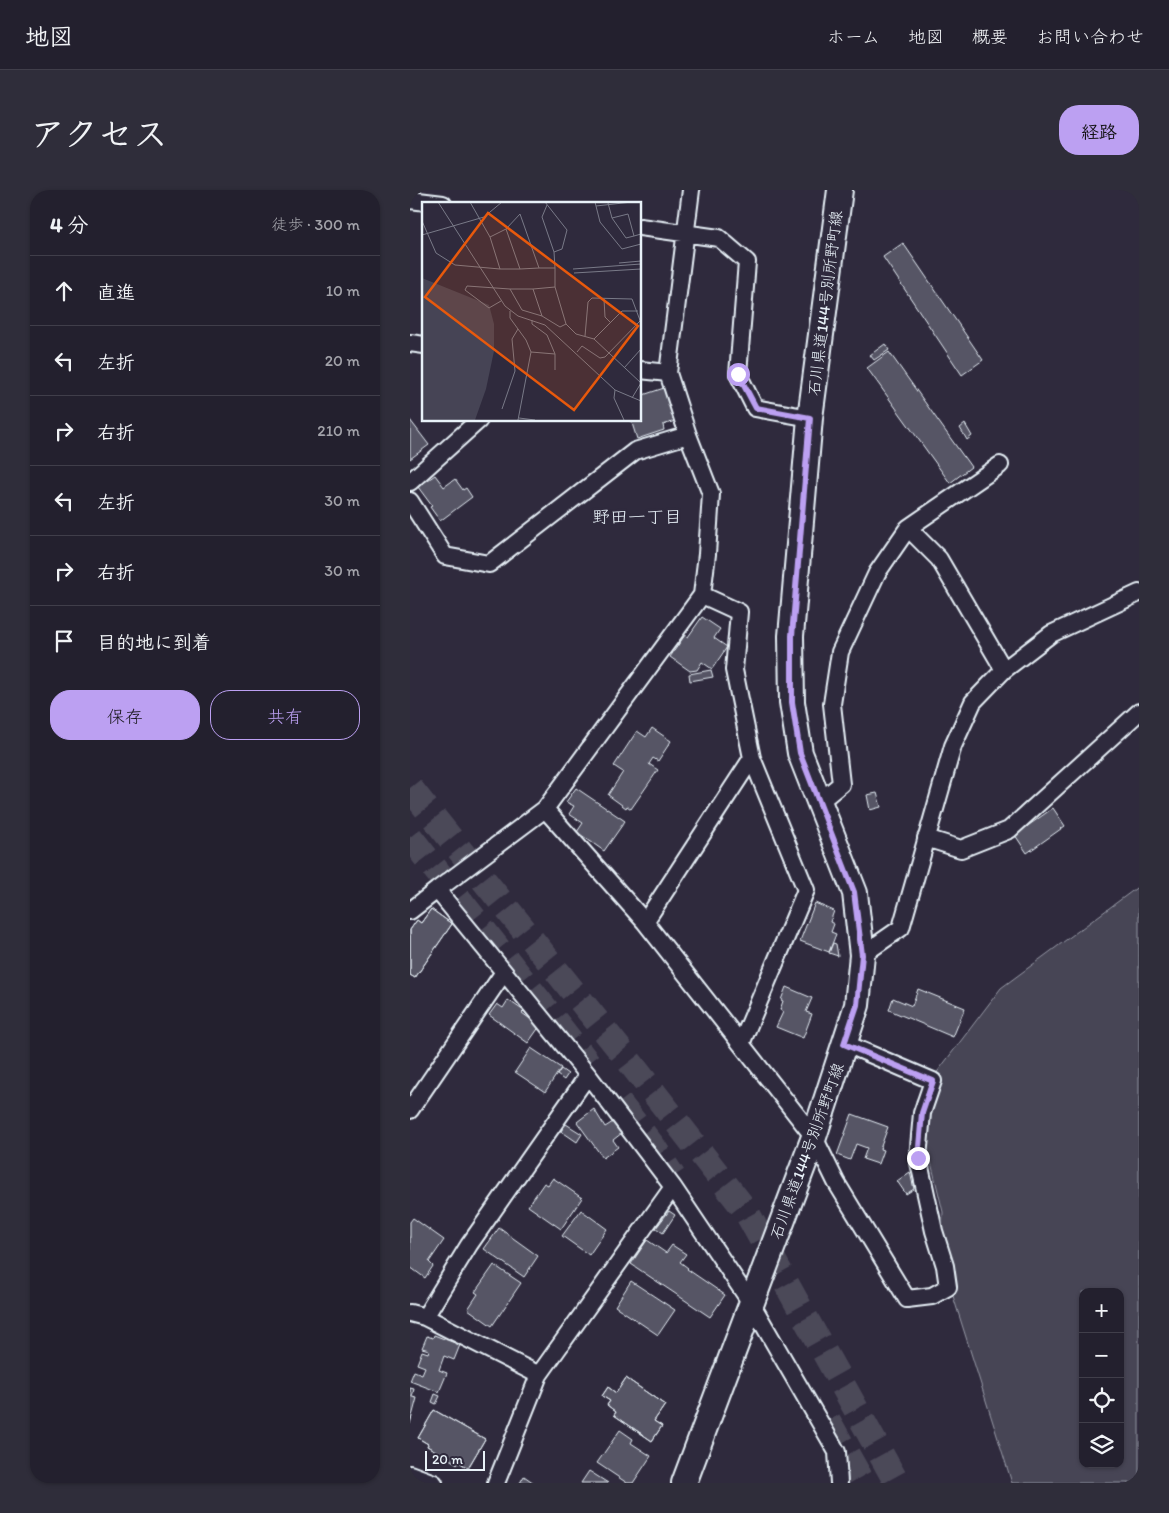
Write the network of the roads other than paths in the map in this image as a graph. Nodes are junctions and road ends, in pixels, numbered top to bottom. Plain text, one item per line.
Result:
1 (691, 190) edge
2 (840, 190) edge
3 (410, 200) edge
4 (426, 202) edge
5 (641, 227) edge
6 (686, 233) junction
7 (641, 370) edge
8 (668, 374) junction
9 (810, 418) junction
10 (478, 421) edge
11 (688, 435) junction
12 (1000, 465) dead end
13 (410, 482) edge
14 (410, 501) edge
15 (908, 528) junction
16 (1139, 593) edge
17 (702, 595) junction
18 (1004, 670) junction
19 (1139, 712) edge
20 (752, 758) junction
21 (819, 802) junction
22 (545, 809) junction
23 (926, 838) junction
24 (437, 890) junction
25 (410, 911) edge
26 (645, 922) junction
27 (862, 955) junction
28 (504, 972) junction
29 (741, 1044) junction
30 (844, 1044) junction
31 (588, 1075) junction
32 (410, 1110) edge
33 (814, 1137) junction
34 (673, 1187) junction
35 (751, 1303) junction
36 (418, 1315) edge
37 (539, 1375) junction
38 (410, 1474) edge
39 (434, 1483) edge
40 (496, 1483) edge
41 (684, 1483) edge
42 (839, 1483) edge

1 - 6 street
2 - 9 main road, 石川県道144号別所野町線
3 - 4 street
5 - 6 street
6 - 8 street
6 - 9 street
7 - 8 street
8 - 11 street
9 - 21 main road, 石川県道144号別所野町線
10 - 13 street
11 - 14 street
11 - 17 street
12 - 15 street
15 - 18 street
15 - 21 street
16 - 18 street
17 - 20 street
17 - 22 street
18 - 23 street
19 - 23 street
20 - 26 street
20 - 29 street
21 - 27 main road, 石川県道144号別所野町線
22 - 24 street
22 - 26 street
23 - 27 street
24 - 25 street
24 - 28 street
26 - 29 street
27 - 30 main road, 石川県道144号別所野町線
28 - 31 street
28 - 32 street
29 - 33 street
30 - 33 main road, 石川県道144号別所野町線
30 - 33 street
31 - 34 street
31 - 36 street
33 - 35 main road, 石川県道144号別所野町線
34 - 35 street
34 - 37 street
35 - 41 main road, 石川県道144号別所野町線
35 - 42 street
36 - 37 street
37 - 40 street
38 - 39 street

